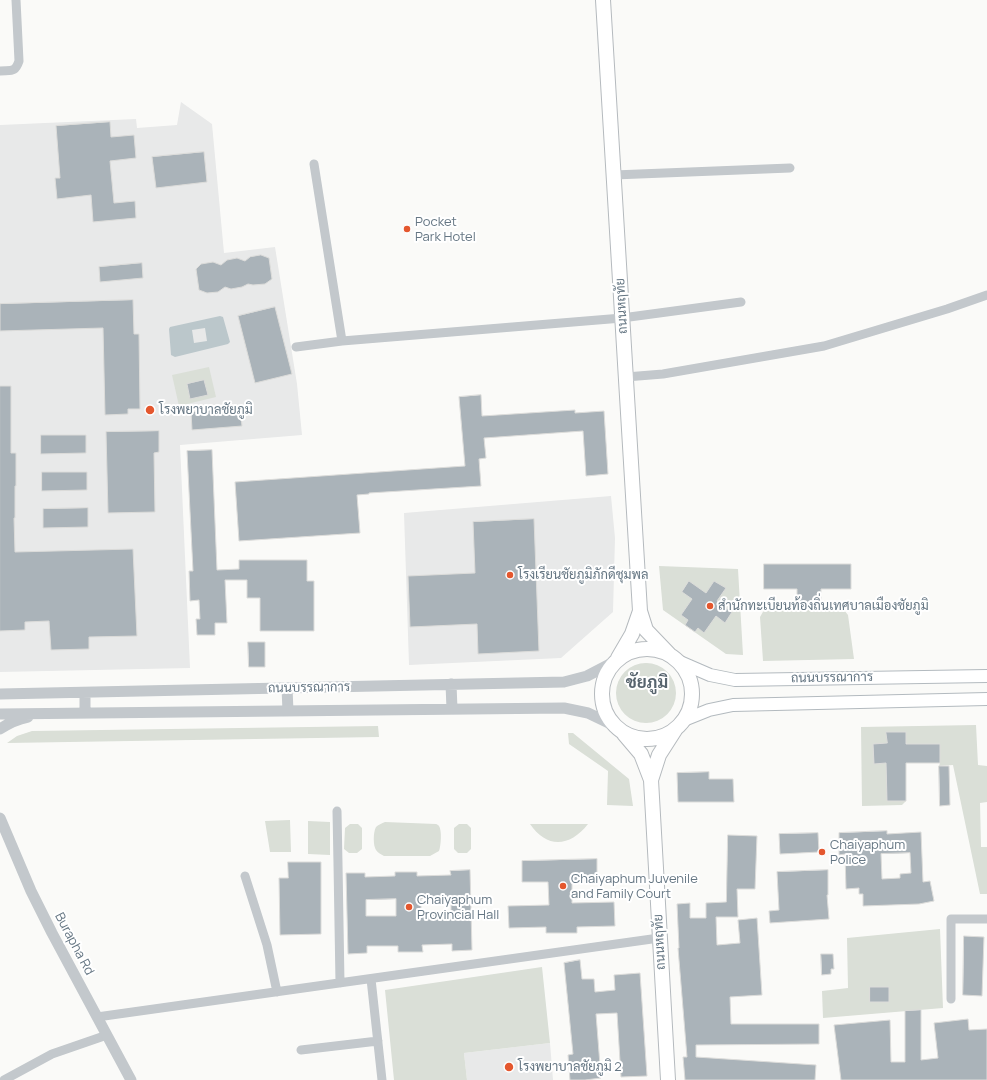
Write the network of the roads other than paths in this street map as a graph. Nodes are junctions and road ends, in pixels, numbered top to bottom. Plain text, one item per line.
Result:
1 (16, 0) edge
2 (603, 0) edge
3 (0, 71) edge
4 (314, 164) dead end
5 (790, 168) dead end
6 (614, 175) junction
7 (987, 295) edge
8 (741, 302) dead end
9 (622, 318) junction
10 (342, 341) junction
11 (296, 348) dead end
12 (626, 377) junction
13 (640, 611) junction
14 (675, 658) junction
15 (616, 660) junction
16 (987, 676) edge
17 (451, 684) junction
18 (287, 688) junction
19 (85, 693) junction
20 (0, 694) edge
21 (987, 699) edge
22 (452, 709) junction
23 (288, 711) junction
24 (85, 713) junction
25 (0, 714) edge
26 (48, 714) junction
27 (679, 725) junction
28 (0, 729) edge
29 (618, 729) junction
30 (651, 780) junction
31 (337, 811) dead end
32 (0, 818) edge
33 (245, 876) dead end
34 (987, 919) edge
35 (659, 938) junction
36 (372, 979) junction
37 (340, 983) junction
38 (277, 992) junction
39 (951, 999) dead end
40 (97, 1017) junction
41 (107, 1035) junction
42 (378, 1041) junction
43 (301, 1050) dead end
44 (4, 1080) edge
45 (131, 1080) edge
46 (382, 1080) edge
47 (668, 1080) edge

1 - 3 street
2 - 6 main road, ถนนหฤทัย
4 - 10 street
5 - 6 street
6 - 9 main road, ถนนหฤทัย
7 - 12 street
8 - 9 street
9 - 10 street
9 - 12 main road, ถนนหฤทัย
10 - 11 street
12 - 13 main road, ถนนหฤทัย
13 - 14 main road, ถนนหฤทัย
13 - 15 main road, ถนนหฤทัย
14 - 15 main road
14 - 16 main road, ถนนบรรณาการ
14 - 27 main road
15 - 17 street, ถนนบรรณาการ
15 - 29 main road
17 - 18 street, ถนนบรรณาการ
17 - 22 street
18 - 19 street, ถนนบรรณาการ
18 - 23 street
19 - 20 street, ถนนบรรณาการ
19 - 24 street
21 - 27 main road, ถนนบรรณาการ
22 - 23 street, ถนนบรรณาการ
22 - 29 street, ถนนบรรณาการ
23 - 24 street, ถนนบรรณาการ
24 - 26 street, ถนนบรรณาการ
25 - 26 street, ถนนบรรณาการ
26 - 28 street
27 - 29 main road
27 - 30 main road, ถนนหฤทัย
29 - 30 main road, ถนนหฤทัย
30 - 35 main road, ถนนหฤทัย
31 - 37 street
32 - 40 street, Burapha Rd
33 - 38 street
34 - 39 street
35 - 36 street
35 - 47 main road, ถนนหฤทัย
36 - 37 street
36 - 42 street
37 - 38 street
38 - 40 street
40 - 41 street, Burapha Rd
41 - 44 street
41 - 45 street, Burapha Rd
42 - 43 street
42 - 46 street

